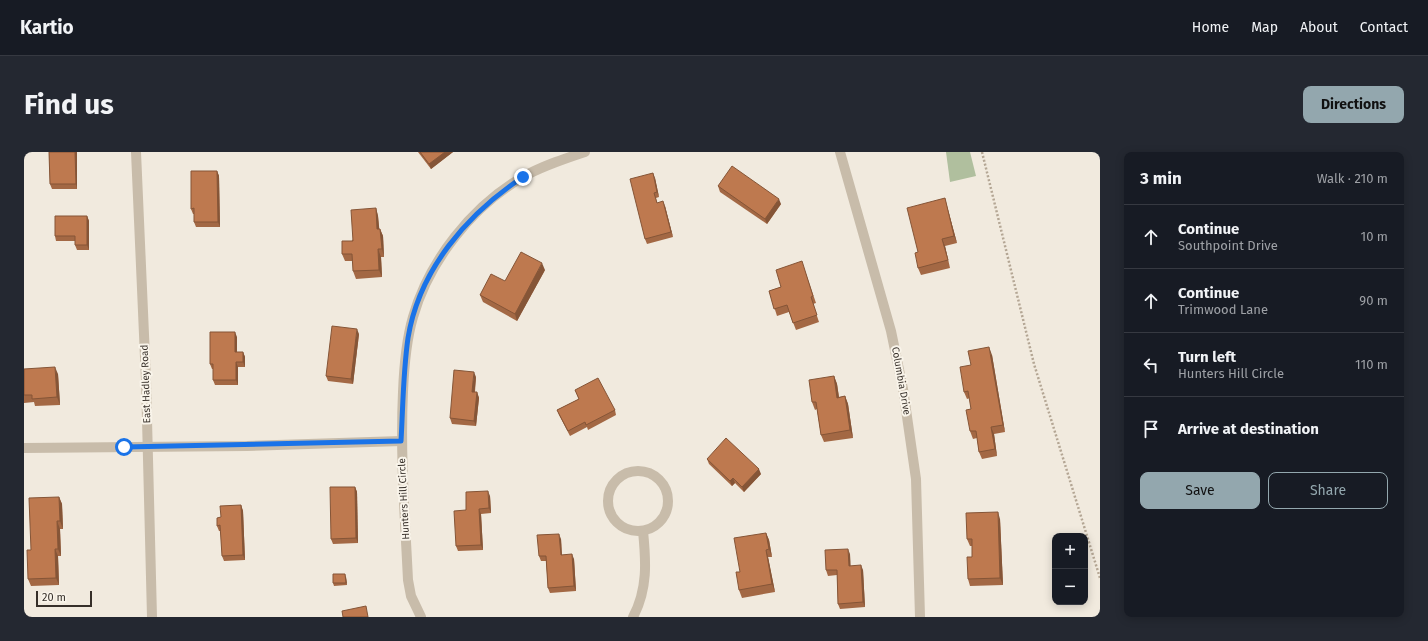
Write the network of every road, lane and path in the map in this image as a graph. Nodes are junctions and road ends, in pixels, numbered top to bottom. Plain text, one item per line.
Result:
1 (136, 152) edge
2 (585, 152) edge
3 (840, 152) edge
4 (982, 152) edge
5 (401, 441) junction
6 (148, 447) junction
7 (24, 448) edge
8 (643, 530) junction
9 (1100, 578) edge
10 (152, 617) edge
11 (421, 617) edge
12 (633, 617) edge
13 (920, 617) edge

1 - 6 street, East Hadley Road
2 - 5 street, Hunters Hill Circle
3 - 13 street, Columbia Drive
4 - 9 path
5 - 6 street
5 - 11 street, Hunters Hill Circle
6 - 7 street
6 - 10 street, East Hadley Road
8 - 8 street
8 - 12 street

